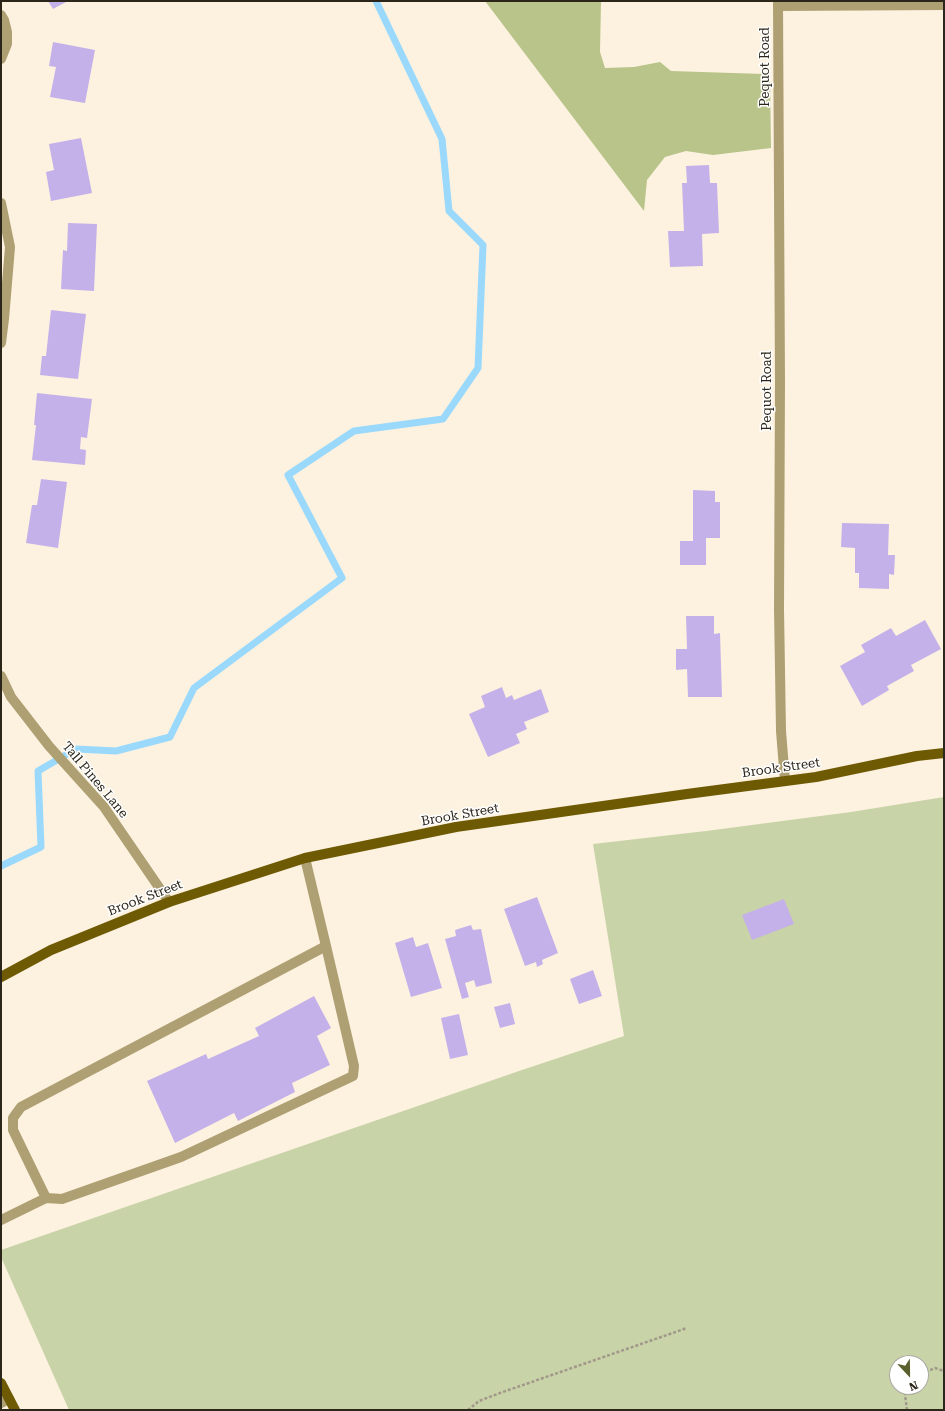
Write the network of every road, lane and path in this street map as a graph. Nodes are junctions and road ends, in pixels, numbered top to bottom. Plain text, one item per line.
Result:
1 (778, 4) edge
2 (944, 5) edge
3 (1, 15) edge
4 (1, 59) edge
5 (1, 203) edge
6 (1, 343) edge
7 (1, 676) edge
8 (944, 753) edge
9 (785, 781) junction
10 (304, 858) junction
11 (169, 902) junction
12 (326, 946) junction
13 (1, 977) edge
14 (46, 1198) junction
15 (1, 1220) edge
16 (688, 1328) dead end
17 (944, 1370) edge
18 (929, 1371) edge
19 (1, 1383) edge
20 (905, 1395) edge
21 (5, 1401) edge
22 (14, 1410) edge
23 (468, 1410) edge
24 (907, 1410) edge

1 - 2 street
1 - 9 street, Pequot Road
3 - 4 street
5 - 6 street
7 - 11 street, Tall Pines Lane
8 - 9 main road, Brook Street
9 - 10 main road, Brook Street
10 - 11 main road, Brook Street
10 - 12 street
11 - 13 main road, Brook Street
12 - 14 street
12 - 14 street
14 - 15 street
16 - 23 path
17 - 18 path
19 - 21 main road
20 - 24 path
21 - 22 main road

